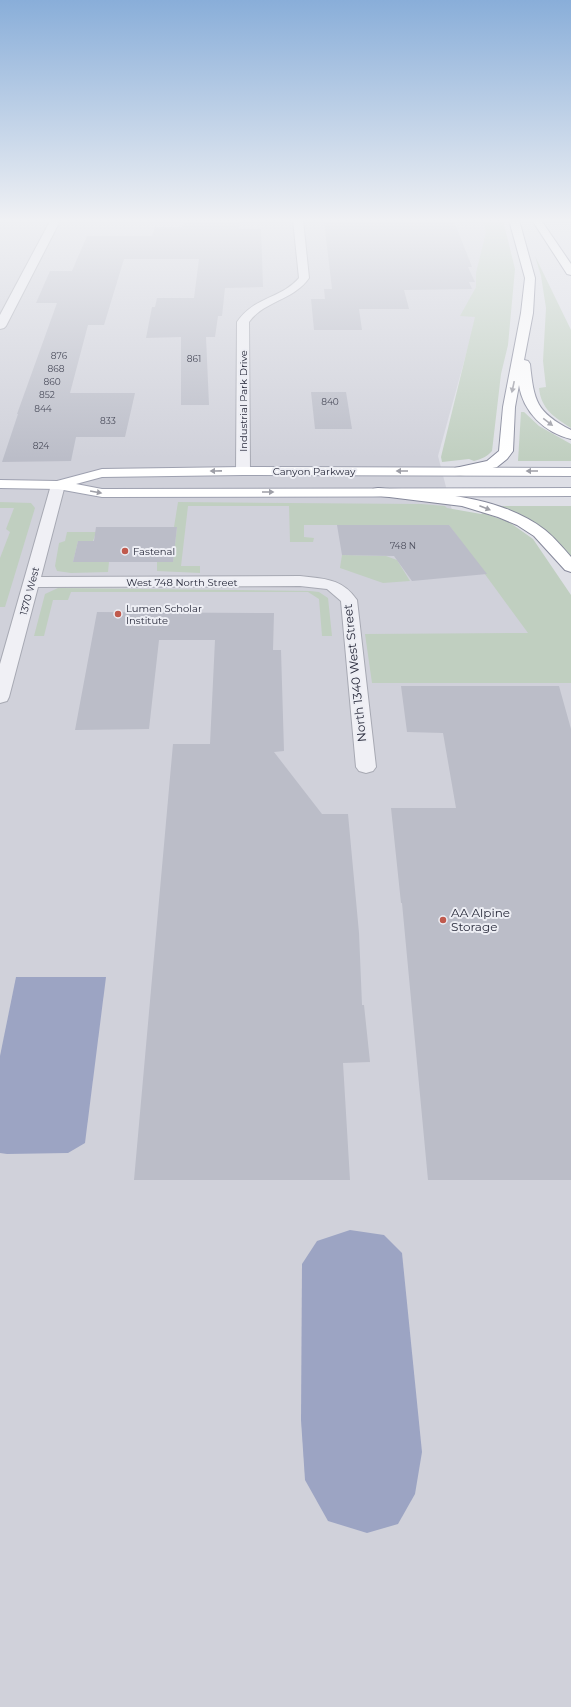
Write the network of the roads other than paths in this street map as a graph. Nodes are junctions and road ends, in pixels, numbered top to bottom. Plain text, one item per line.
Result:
1 (14, 300) edge
2 (272, 300) edge
3 (528, 300) edge
4 (0, 326) edge
5 (521, 349) junction
6 (571, 435) edge
7 (243, 471) junction
8 (460, 471) junction
9 (571, 472) edge
10 (0, 484) edge
11 (58, 485) junction
12 (378, 492) junction
13 (571, 492) edge
14 (571, 567) edge
15 (31, 582) junction
16 (332, 585) joint
17 (0, 697) edge
18 (366, 767) dead end

1 - 4 street
2 - 7 street, Industrial Park Drive
3 - 5 main road
5 -> 6 main road
5 -> 8 main road
8 -> 7 main road, Canyon Parkway
7 -> 11 main road, Canyon Parkway
9 -> 8 main road, Canyon Parkway
10 - 11 main road, Canyon Parkway
11 -> 12 main road, Canyon Parkway
11 - 15 street, 1370 West
12 - 13 main road, Canyon Parkway
12 -> 14 main road
15 - 16 street, West 748 North Street
15 - 17 street, 1370 West
16 - 18 street, North 1340 West Street

